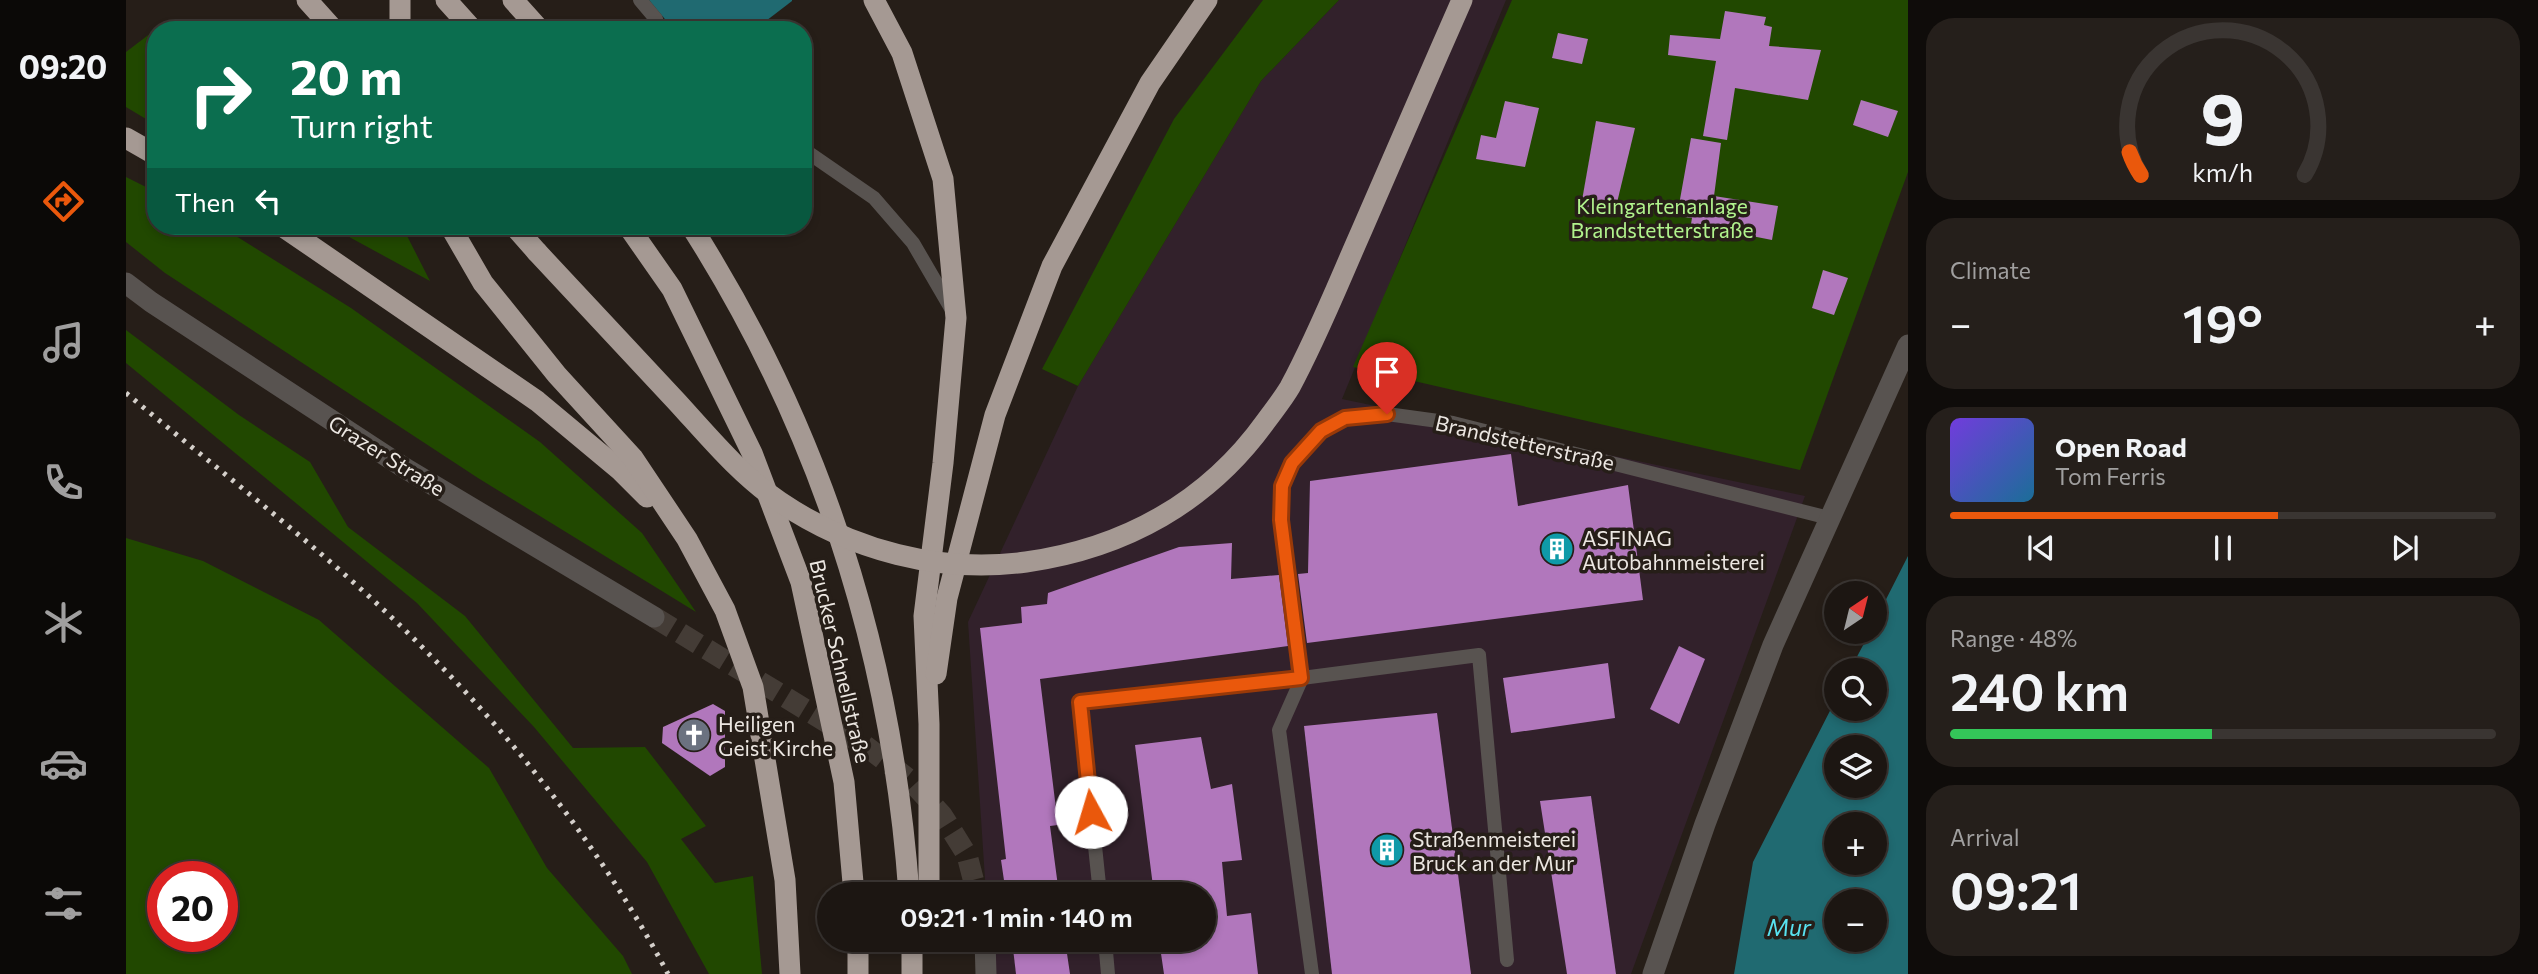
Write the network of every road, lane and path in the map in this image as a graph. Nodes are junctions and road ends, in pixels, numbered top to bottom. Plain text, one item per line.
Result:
1 (307, 0) edge
2 (400, 0) edge
3 (446, 0) edge
4 (513, 0) edge
5 (640, 0) edge
6 (874, 0) edge
7 (1207, 0) edge
8 (1462, 0) edge
9 (326, 21) edge
10 (400, 21) edge
11 (464, 21) edge
12 (532, 21) edge
13 (657, 21) edge
14 (126, 138) edge
15 (147, 150) edge
16 (812, 155) edge
17 (295, 235) edge
18 (455, 235) edge
19 (522, 235) edge
20 (634, 235) edge
21 (697, 235) edge
22 (126, 283) edge
23 (956, 318) junction
24 (1908, 345) edge
25 (1829, 518) junction
26 (687, 539) junction
27 (654, 617) tunnel mouth
28 (1301, 678) junction
29 (929, 724) junction
30 (853, 882) edge
31 (908, 882) edge
32 (929, 882) edge
33 (1099, 882) edge
34 (858, 952) edge
35 (985, 952) edge
36 (1106, 952) edge
37 (1507, 960) dead end
38 (790, 974) edge
39 (858, 974) edge
40 (986, 974) edge
41 (1108, 974) edge
42 (1312, 974) edge
43 (1653, 974) edge

1 - 9 highway
2 - 10 highway
3 - 11 highway
4 - 12 highway
5 - 13 lane
6 - 23 highway
7 - 29 highway
8 - 19 highway, bridge
14 - 15 highway
16 - 23 lane
17 - 26 highway
18 - 26 highway
20 - 30 highway, Brucker Schnellstraße
21 - 31 highway, Brucker Schnellstraße
22 - 27 street, Grazer Straße
23 - 29 highway
24 - 25 street
25 - 28 lane, Brandstetterstraße
25 - 43 street
26 - 38 highway
28 - 33 lane
28 - 37 lane
28 - 42 lane
29 - 32 highway
34 - 39 highway
35 - 40 street
36 - 41 lane

